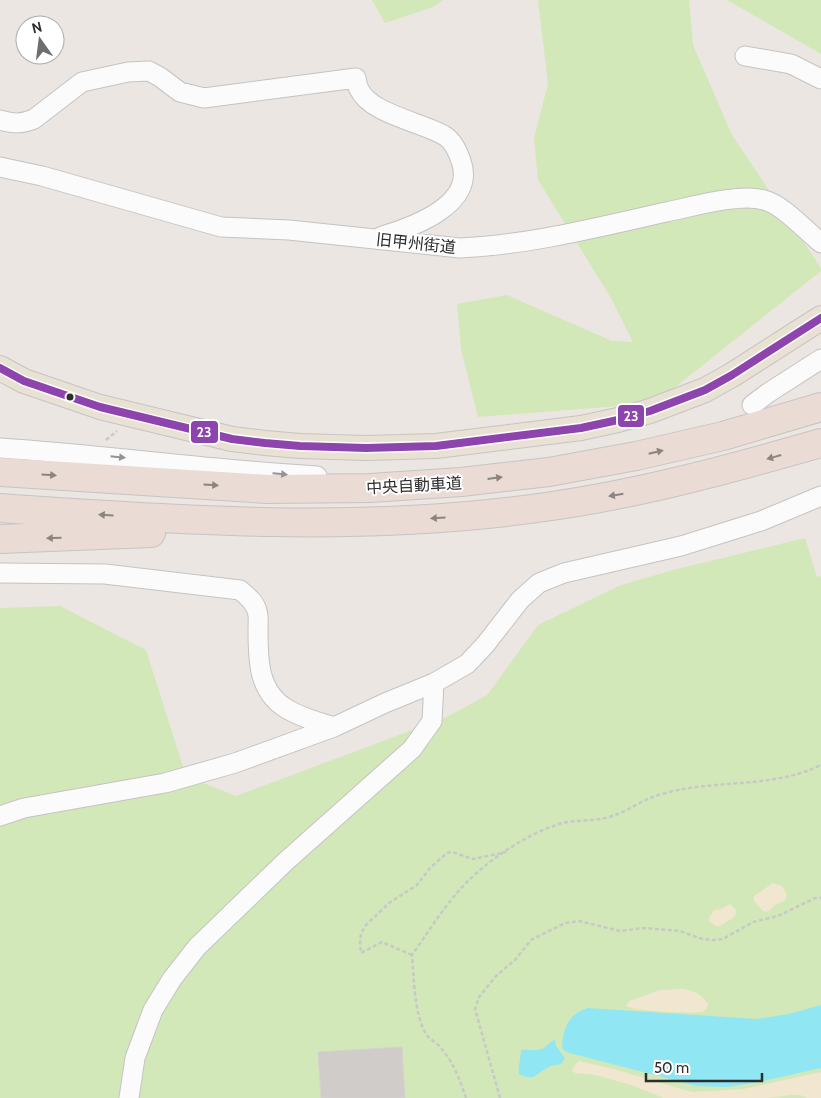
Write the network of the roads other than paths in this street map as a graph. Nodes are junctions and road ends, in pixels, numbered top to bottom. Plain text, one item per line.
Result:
1 (745, 56) dead end
2 (821, 79) edge
3 (0, 120) edge
4 (1, 167) edge
5 (374, 238) junction
6 (821, 243) edge
7 (821, 318) edge
8 (821, 359) edge
9 (0, 368) edge
10 (752, 405) dead end
11 (821, 407) edge
12 (821, 443) edge
13 (0, 448) edge
14 (0, 472) edge
15 (440, 484) junction
16 (821, 496) edge
17 (0, 508) edge
18 (365, 523) junction
19 (0, 538) edge
20 (0, 573) edge
21 (434, 683) junction
22 (334, 727) junction
23 (0, 816) edge
24 (129, 1098) edge

1 - 2 street
3 - 5 street
4 - 5 street, 旧甲州街道
5 - 6 street, 旧甲州街道
7 - 9 main road
8 - 10 street
15 -> 11 highway, 中央自動車道
12 -> 18 highway, 中央自動車道
13 -> 15 street
14 -> 15 highway, 中央自動車道
16 - 21 street
18 -> 17 highway, 中央自動車道
18 -> 19 highway
20 - 22 street
21 - 22 street
21 - 24 street
22 - 23 street

